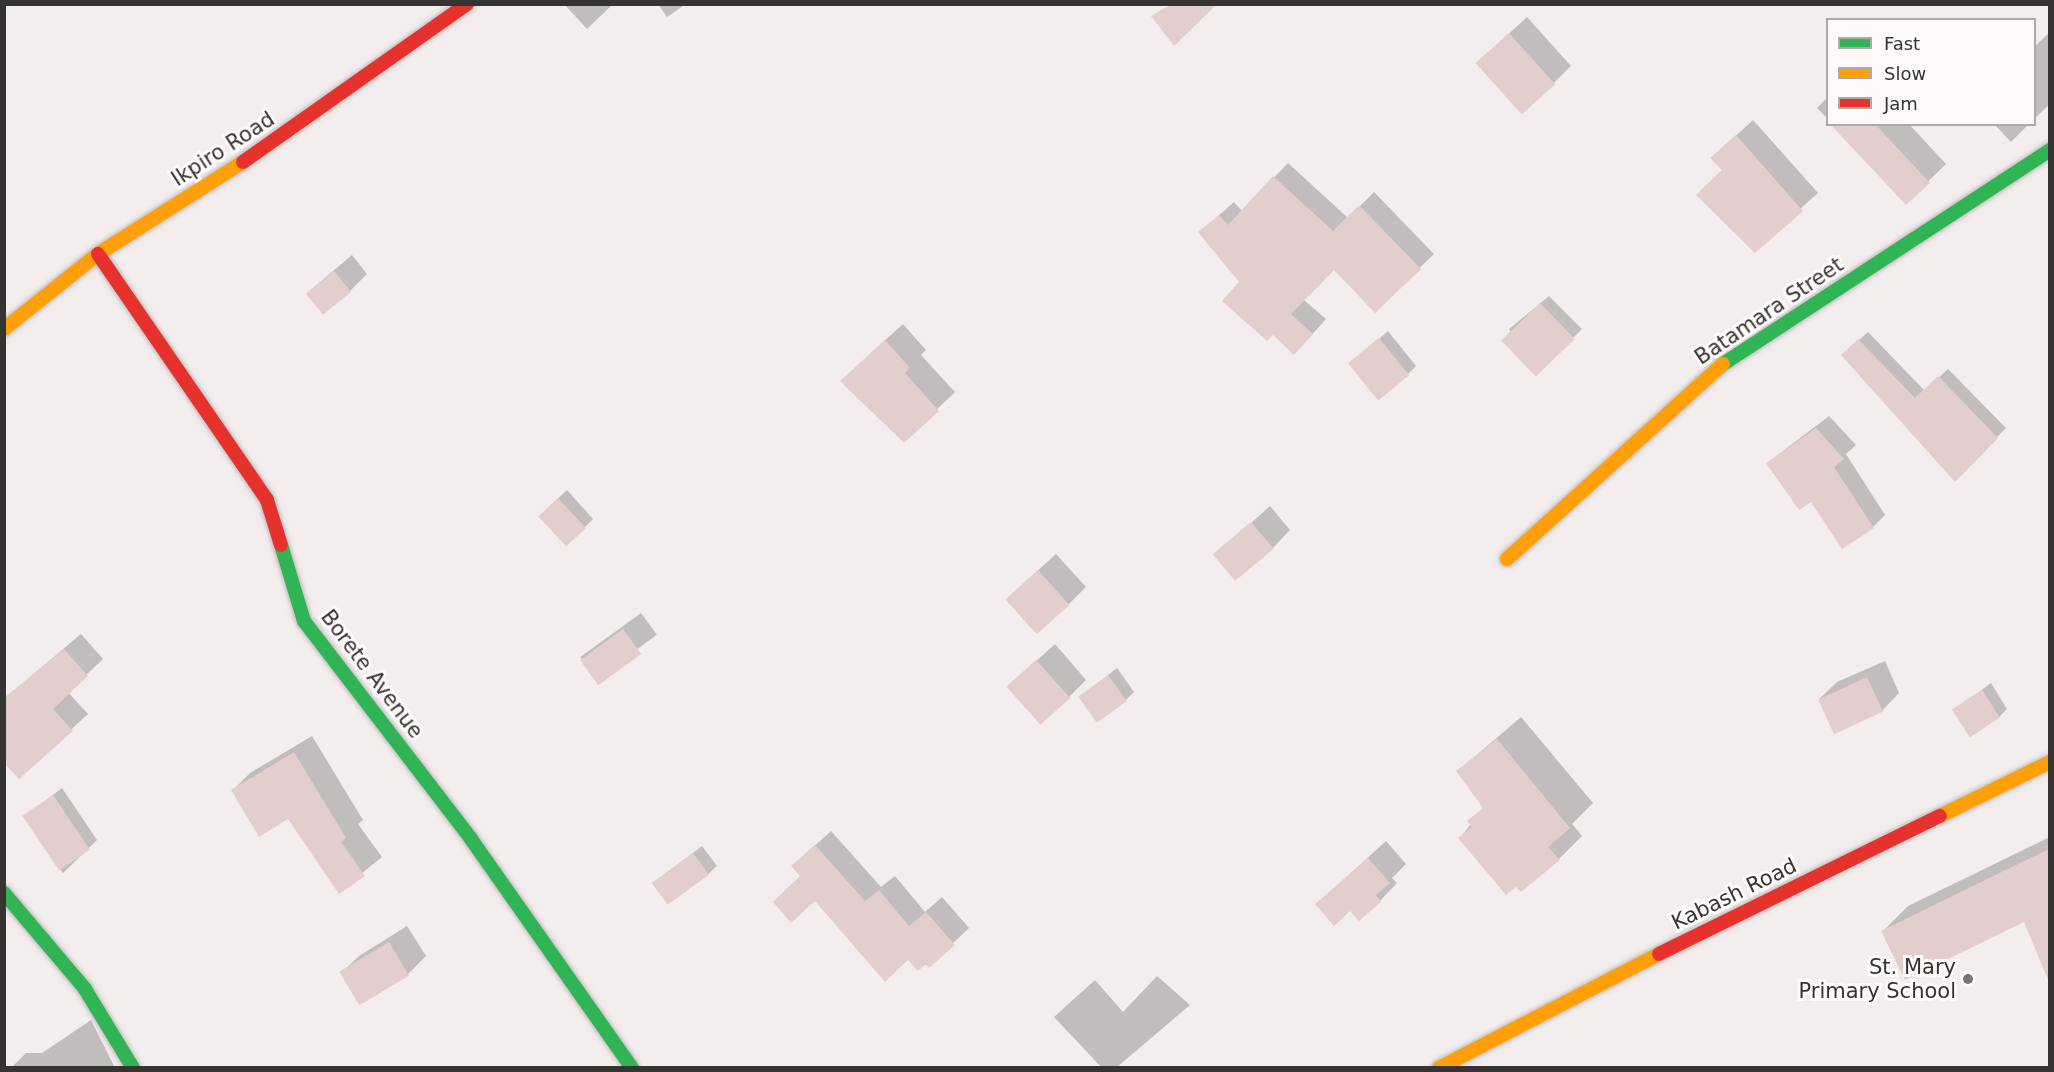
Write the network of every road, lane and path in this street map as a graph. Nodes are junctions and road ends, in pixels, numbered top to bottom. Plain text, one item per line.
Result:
1 (466, 4) edge
2 (2049, 150) edge
3 (98, 254) junction
4 (4, 329) edge
5 (1507, 559) dead end
6 (2049, 762) edge
7 (4, 893) edge
8 (133, 1068) edge
9 (632, 1068) edge
10 (1439, 1068) edge

1 - 3 street, Ikpiro Road
2 - 5 street, Batamara Street
3 - 4 street, Ikpiro Road
3 - 9 street, Borete Avenue
6 - 10 street, Kabash Road
7 - 8 street

